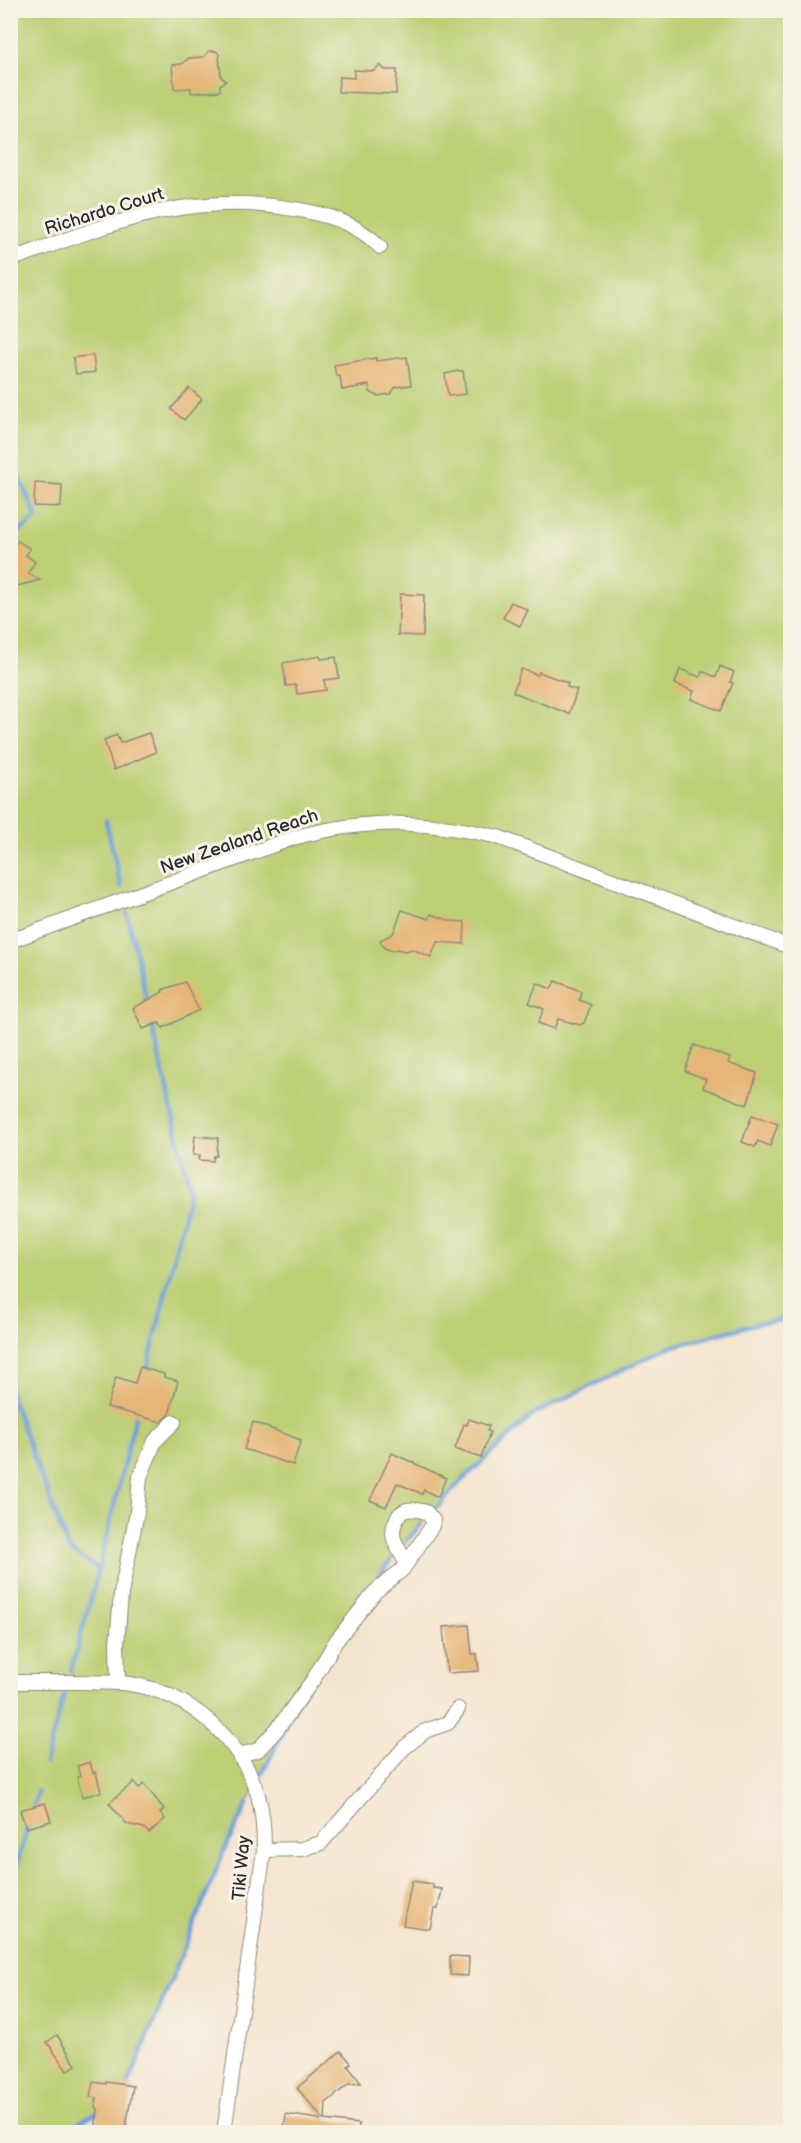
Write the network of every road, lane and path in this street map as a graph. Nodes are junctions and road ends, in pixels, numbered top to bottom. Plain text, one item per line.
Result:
1 (380, 248) dead end
2 (10, 260) edge
3 (10, 941) edge
4 (790, 947) edge
5 (174, 1422) dead end
6 (406, 1563) dead end
7 (10, 1682) edge
8 (118, 1683) junction
9 (458, 1709) dead end
10 (239, 1755) junction
11 (264, 1850) junction
12 (224, 2133) edge

1 - 2 street, Richardo Court
3 - 4 street, New Zealand Reach
5 - 8 street
6 - 10 street
7 - 8 street, Tiki Way
8 - 10 street, Tiki Way
9 - 11 street
10 - 11 street, Tiki Way
11 - 12 street, Tiki Way

